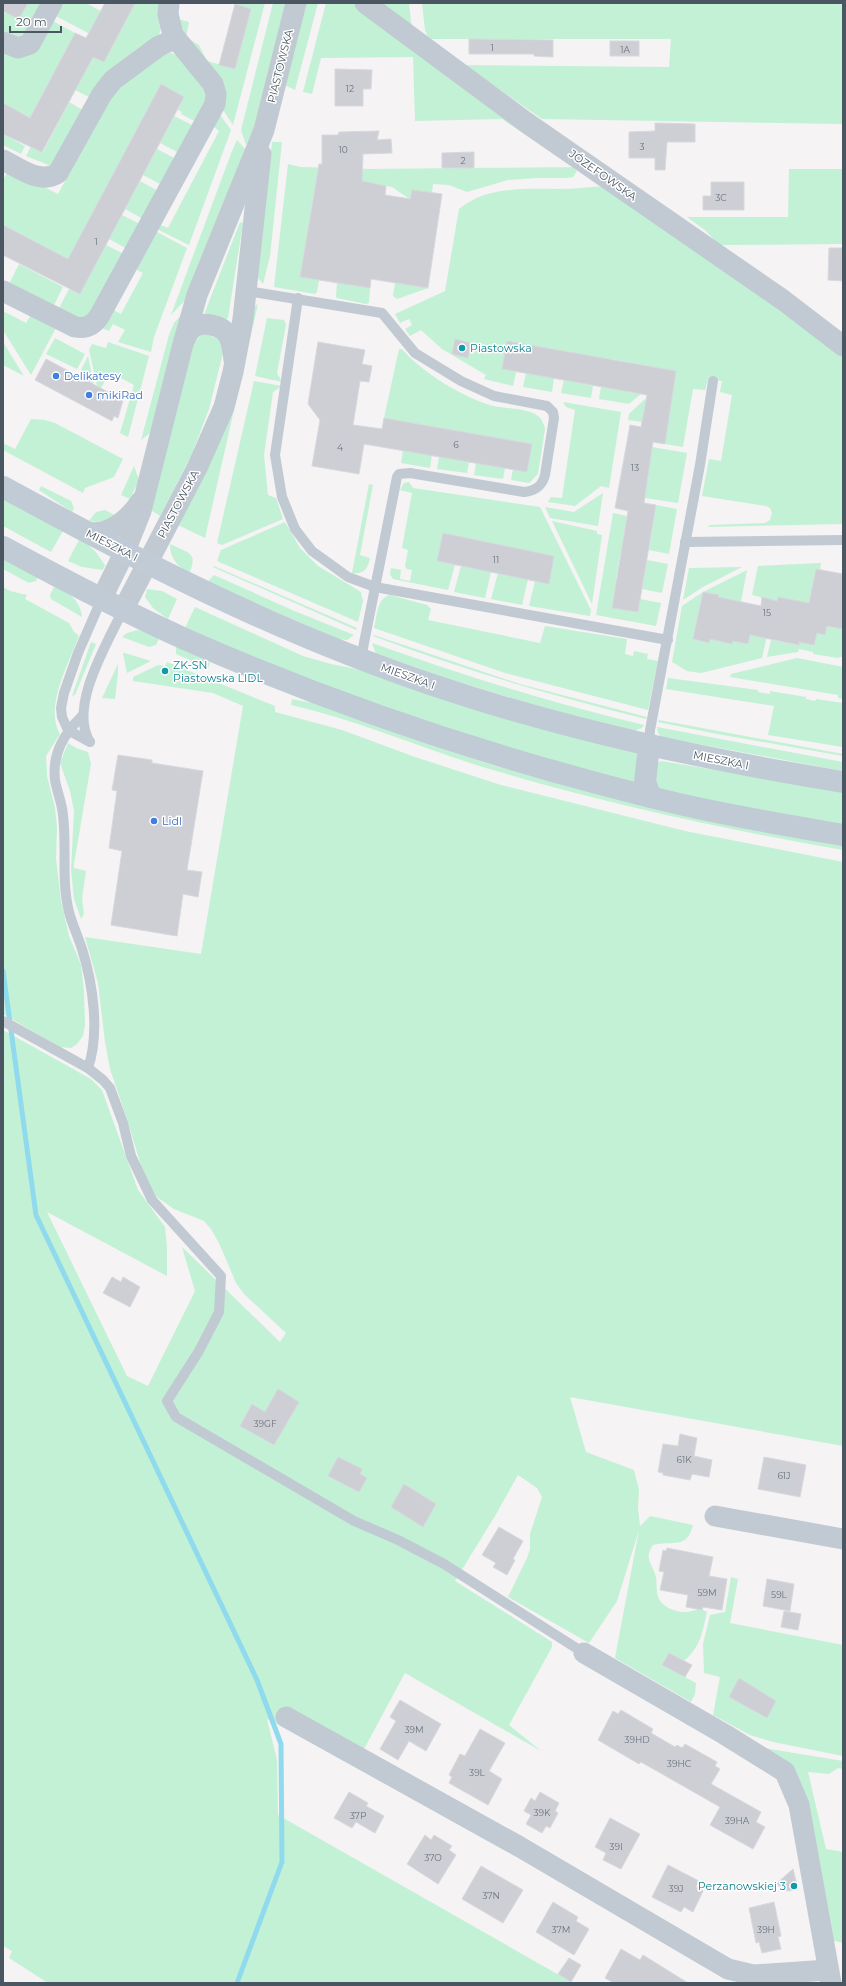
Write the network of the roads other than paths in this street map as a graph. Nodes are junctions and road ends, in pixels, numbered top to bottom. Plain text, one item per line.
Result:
1 (52, 3) edge
2 (169, 3) edge
3 (296, 3) edge
4 (365, 3) edge
5 (175, 39) junction
6 (3, 42) edge
7 (264, 130) junction
8 (3, 160) edge
9 (3, 291) edge
10 (247, 291) junction
11 (298, 298) junction
12 (183, 344) junction
13 (843, 346) edge
14 (233, 372) junction
15 (713, 381) dead end
16 (3, 487) edge
17 (145, 494) junction
18 (88, 532) junction
19 (843, 540) edge
20 (685, 542) junction
21 (3, 547) edge
22 (125, 551) junction
23 (147, 562) junction
24 (375, 587) junction
25 (102, 598) junction
26 (123, 610) junction
27 (668, 640) junction
28 (361, 658) junction
29 (82, 716) junction
30 (68, 730) junction
31 (649, 746) junction
32 (843, 782) edge
33 (651, 797) junction
34 (843, 835) edge
35 (3, 1021) edge
36 (88, 1068) junction
37 (715, 1516) dead end
38 (843, 1539) edge
39 (584, 1652) joint
40 (286, 1717) dead end
41 (830, 1977) edge

1 - 6 street
2 - 5 street
3 - 7 street, PIASTOWSKA
4 - 13 street, JÓZEFOWSKA
5 - 8 street
5 - 9 street
7 - 10 street, PIASTOWSKA
7 - 12 street, PIASTOWSKA
10 - 11 lane
10 - 14 street, PIASTOWSKA
11 - 24 lane
11 - 24 lane
12 - 14 street, PIASTOWSKA
12 - 17 street, PIASTOWSKA
14 - 23 street, PIASTOWSKA
15 - 20 lane
16 - 18 street, MIESZKA I
17 - 18 street, PIASTOWSKA
17 - 22 street, PIASTOWSKA
18 - 22 street, MIESZKA I
19 - 20 lane
20 - 27 lane
21 - 25 street
22 - 23 street, MIESZKA I
22 - 25 street, PIASTOWSKA
23 - 26 street, PIASTOWSKA
23 - 28 street, MIESZKA I
24 - 27 lane
24 - 28 lane
25 - 26 street
25 - 30 lane
26 - 29 lane
26 - 33 street
27 - 31 lane
28 - 31 street, MIESZKA I
29 - 30 lane
29 - 30 lane
30 - 36 lane
31 - 32 street, MIESZKA I
31 - 33 street
33 - 34 street
35 - 36 lane
36 - 39 lane
37 - 38 street
39 - 41 street
40 - 41 street

